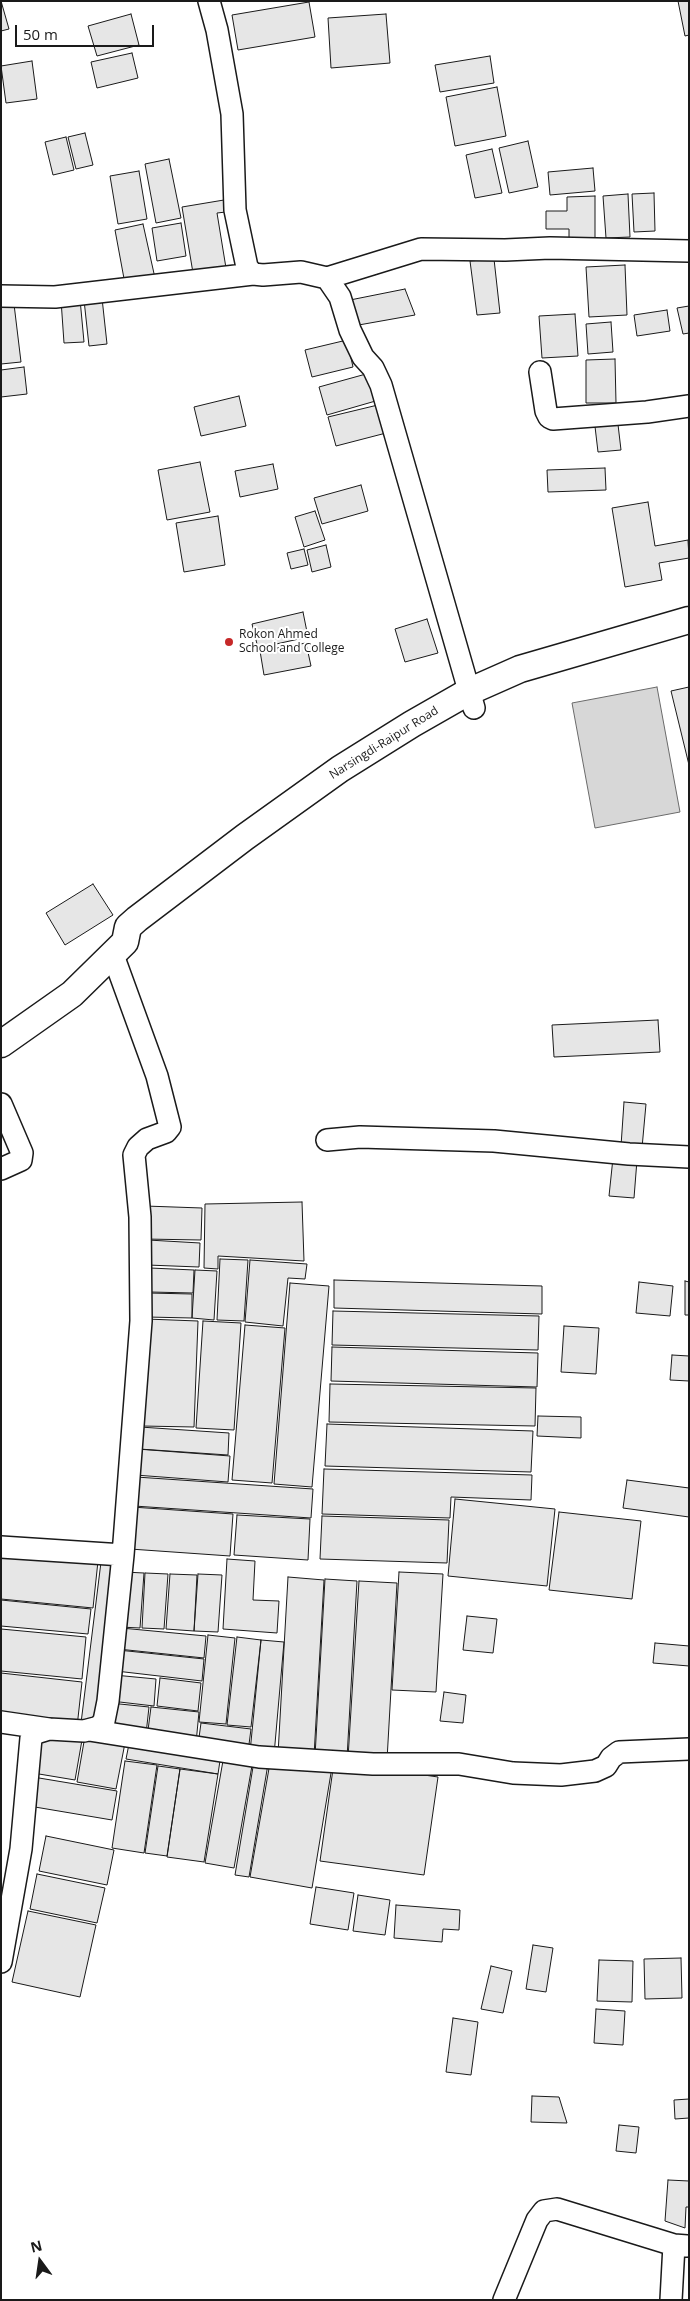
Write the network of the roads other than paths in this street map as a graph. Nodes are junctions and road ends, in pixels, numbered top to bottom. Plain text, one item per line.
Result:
1 (209, 1) edge
2 (689, 251) edge
3 (254, 274) junction
4 (327, 278) junction
5 (1, 296) edge
6 (540, 372) dead end
7 (689, 406) edge
8 (689, 620) edge
9 (689, 638) edge
10 (471, 700) junction
11 (119, 948) junction
12 (1, 1044) edge
13 (1, 1104) edge
14 (327, 1140) dead end
15 (689, 1157) edge
16 (1, 1169) edge
17 (1, 1547) edge
18 (123, 1555) junction
19 (1, 1722) edge
20 (49, 1729) junction
21 (89, 1730) junction
22 (689, 1750) edge
23 (1, 1962) edge
24 (682, 2246) edge
25 (504, 2300) edge
26 (671, 2300) edge

1 - 3 street
2 - 4 street
3 - 4 street
3 - 5 street
4 - 10 street
6 - 7 street
8 - 10 main road, Narsingdi-Raipur Road
9 - 10 main road, Narsingdi-Raipur Road
10 - 11 main road, Narsingdi-Raipur Road
11 - 12 main road, Narsingdi-Raipur Road
11 - 18 street
13 - 16 street
14 - 15 street
17 - 18 street
18 - 21 street
19 - 20 street
20 - 21 street
20 - 23 street
21 - 22 street
24 - 25 street
24 - 26 street

